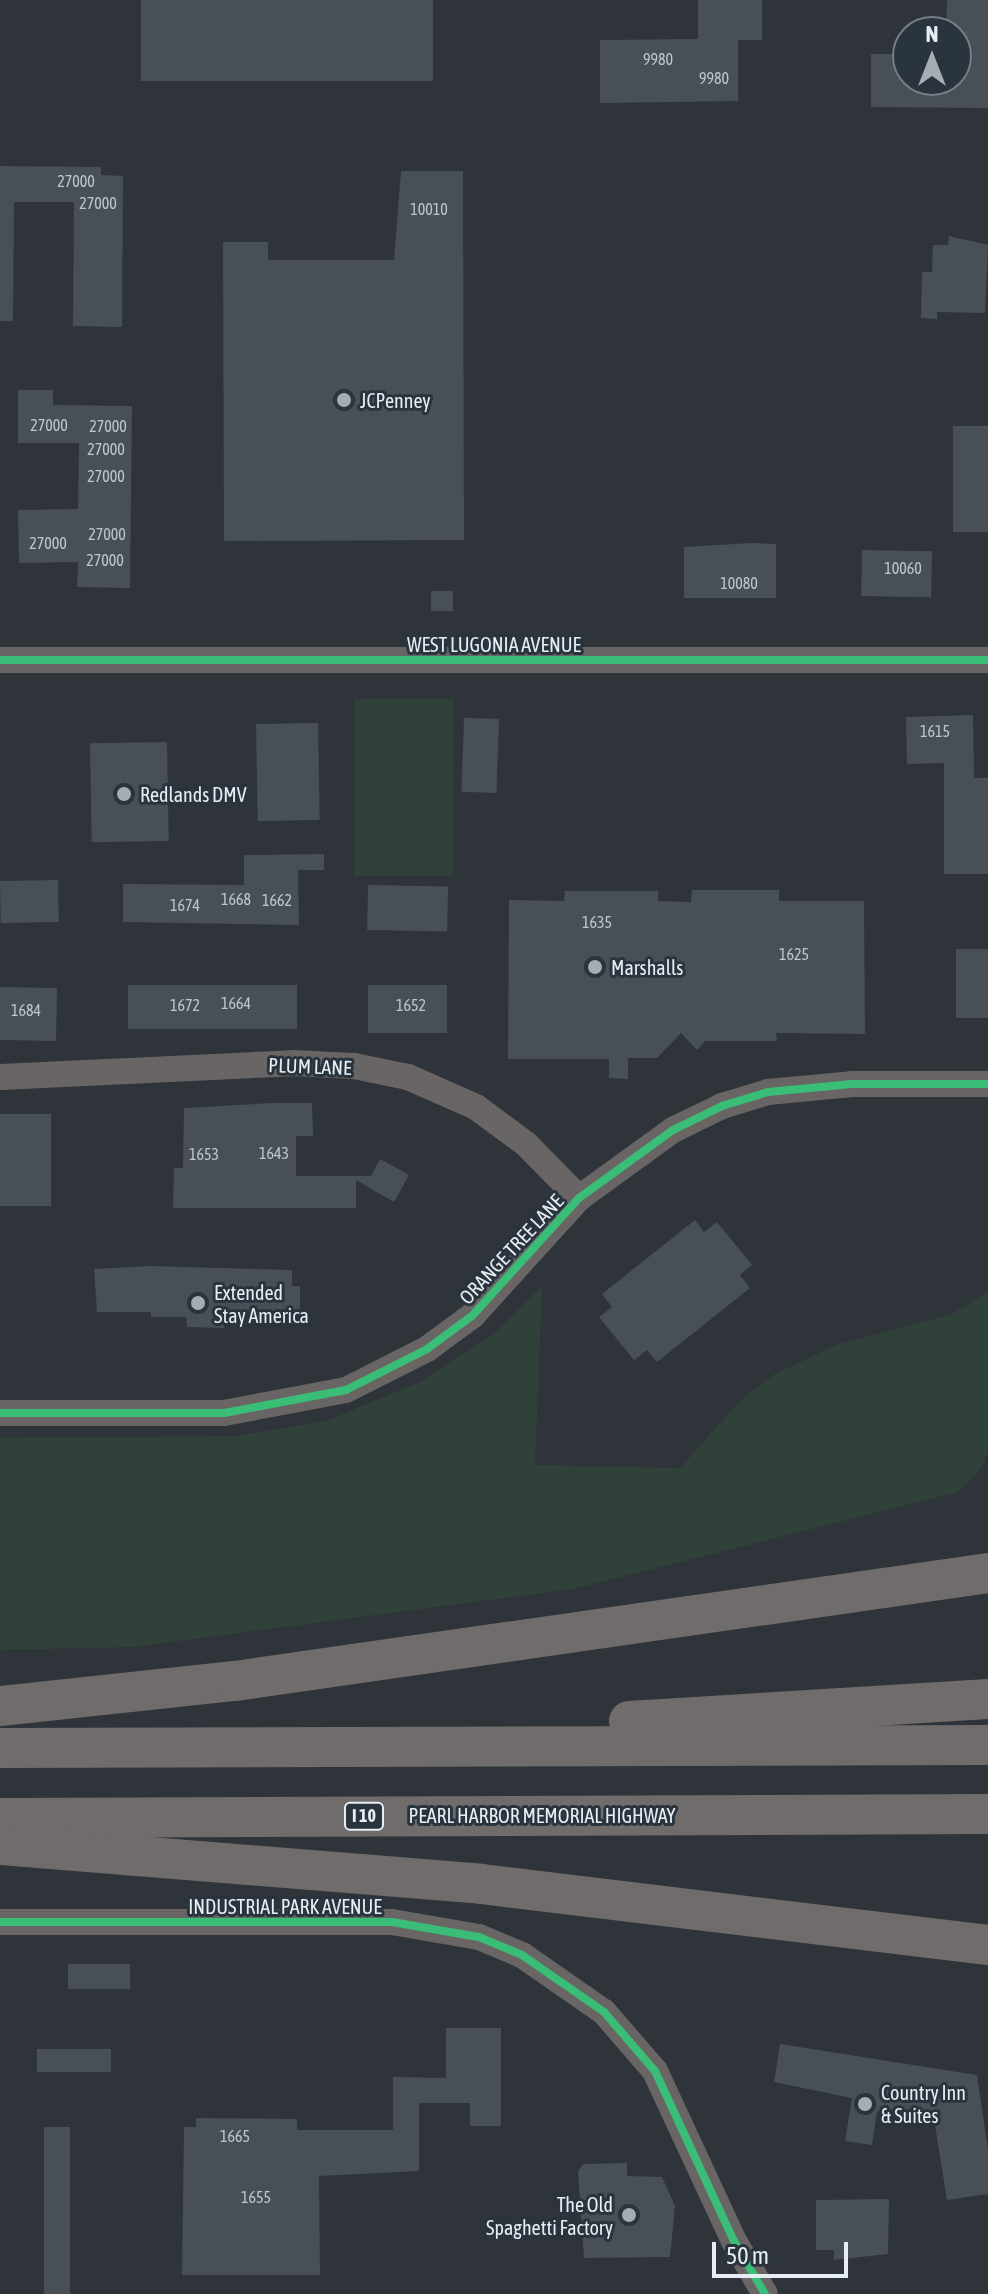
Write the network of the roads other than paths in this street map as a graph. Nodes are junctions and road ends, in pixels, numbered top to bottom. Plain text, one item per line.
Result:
1 (0, 660) edge
2 (988, 660) edge
3 (0, 1077) edge
4 (988, 1084) edge
5 (579, 1198) junction
6 (0, 1413) edge
7 (988, 1573) edge
8 (988, 1699) edge
9 (0, 1706) edge
10 (988, 1745) edge
11 (288, 1746) junction
12 (0, 1748) edge
13 (988, 1814) edge
14 (0, 1818) edge
15 (0, 1845) edge
16 (0, 1922) edge
17 (988, 1945) edge
18 (765, 2294) edge

1 - 2 street, WEST LUGONIA AVENUE
3 - 5 street, PLUM LANE
4 - 5 street, ORANGE TREE LANE
5 - 6 street, ORANGE TREE LANE
7 - 9 highway
8 - 11 highway
10 - 11 highway
11 - 12 highway
13 - 14 highway, PEARL HARBOR MEMORIAL HIGHWAY / I 10
15 - 17 highway
16 - 18 street, INDUSTRIAL PARK AVENUE

